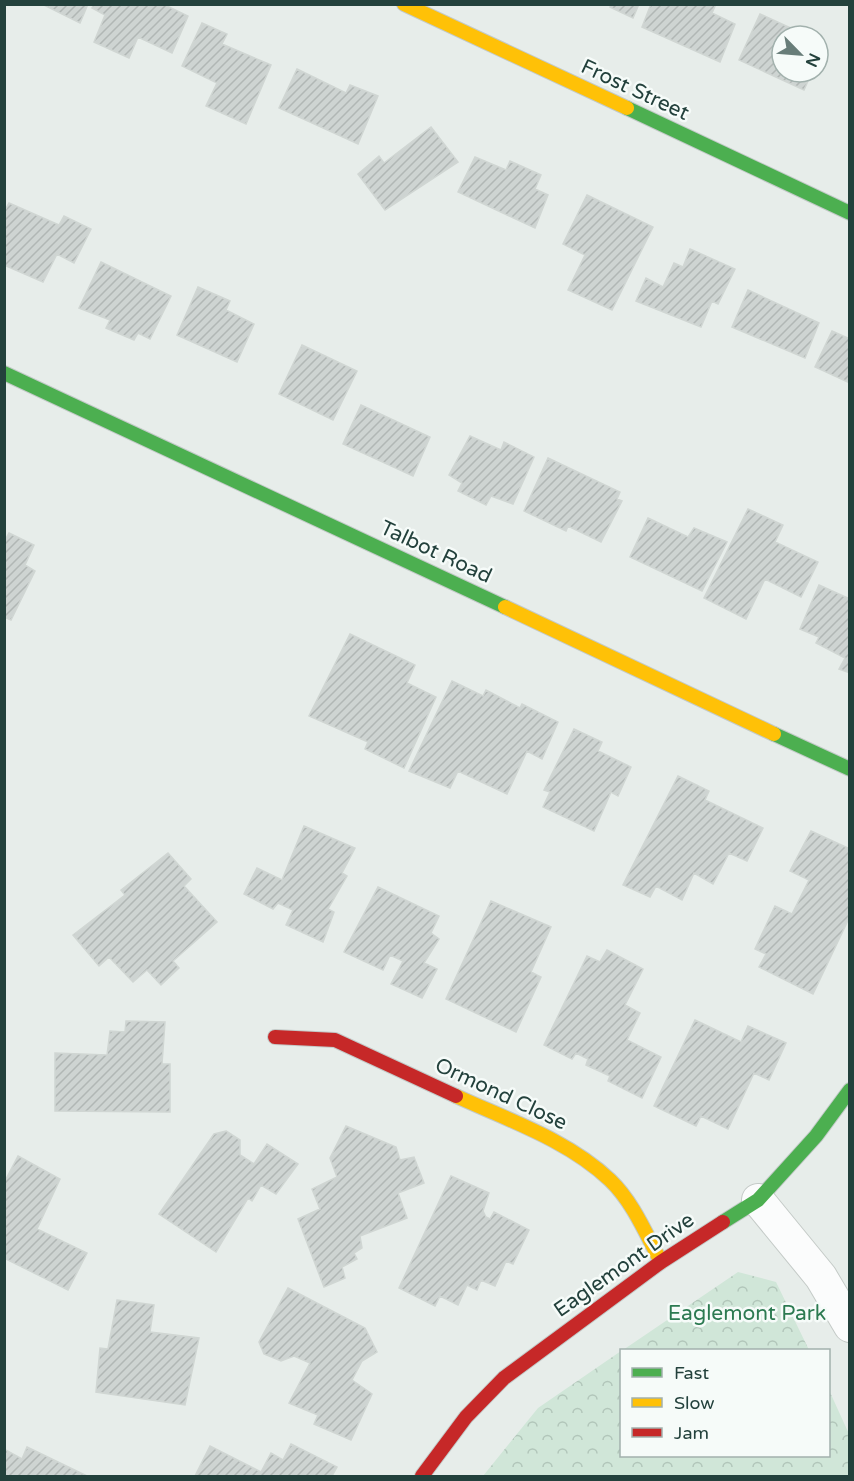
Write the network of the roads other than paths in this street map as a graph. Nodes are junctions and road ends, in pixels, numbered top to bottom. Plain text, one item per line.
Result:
1 (404, 4) edge
2 (849, 213) edge
3 (4, 373) edge
4 (849, 769) edge
5 (275, 1036) dead end
6 (849, 1090) edge
7 (758, 1200) junction
8 (661, 1262) junction
9 (849, 1326) edge
10 (423, 1476) edge

1 - 2 street, Frost Street
3 - 4 street, Talbot Road
5 - 8 street, Ormond Close
6 - 7 street, Eaglemont Drive
7 - 8 street, Eaglemont Drive
7 - 9 street
8 - 10 street, Eaglemont Drive

